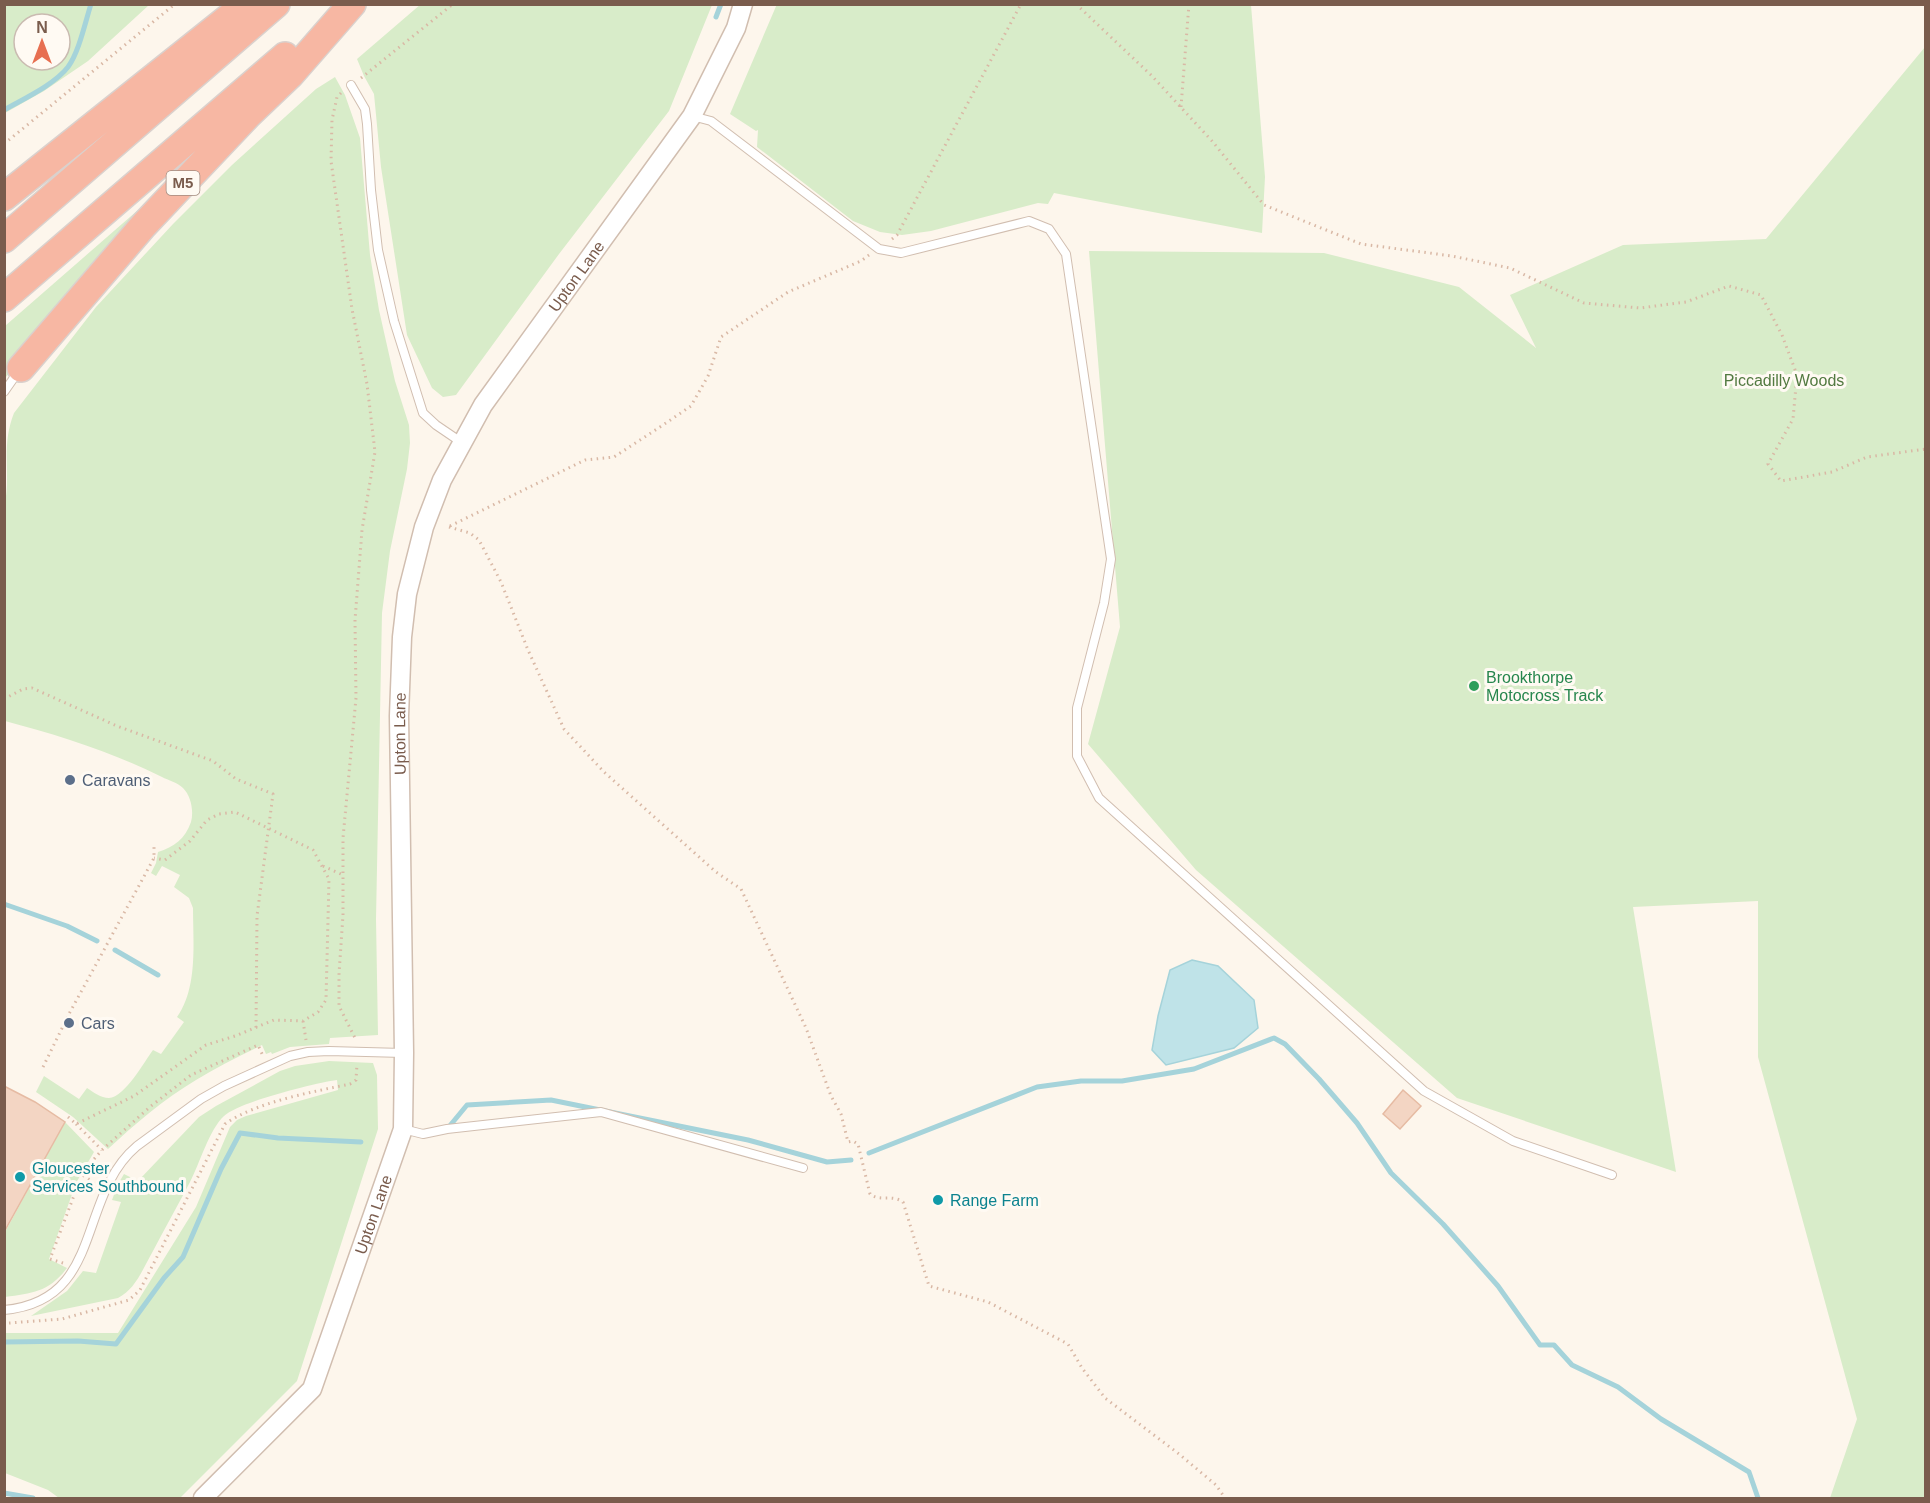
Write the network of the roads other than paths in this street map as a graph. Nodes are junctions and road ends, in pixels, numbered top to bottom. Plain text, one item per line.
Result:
1 (249, 4) edge
2 (276, 4) edge
3 (345, 4) edge
4 (351, 4) edge
5 (743, 4) edge
6 (351, 85) road end
7 (692, 116) junction
8 (4, 197) edge
9 (4, 239) edge
10 (4, 298) edge
11 (21, 368) joint
12 (4, 392) edge
13 (461, 442) junction
14 (404, 1053) junction
15 (403, 1129) junction
16 (803, 1168) dead end
17 (1611, 1175) dead end
18 (4, 1310) edge
19 (203, 1498) edge

1 - 8 highway
2 - 9 highway
3 - 10 highway, M5
4 - 11 highway, M5
5 - 7 street, Upton Lane
6 - 13 lane
7 - 13 street, Upton Lane
7 - 17 lane
11 - 12 lane
13 - 14 street, Upton Lane
14 - 15 street, Upton Lane
14 - 18 lane
15 - 16 lane
15 - 19 street, Upton Lane

